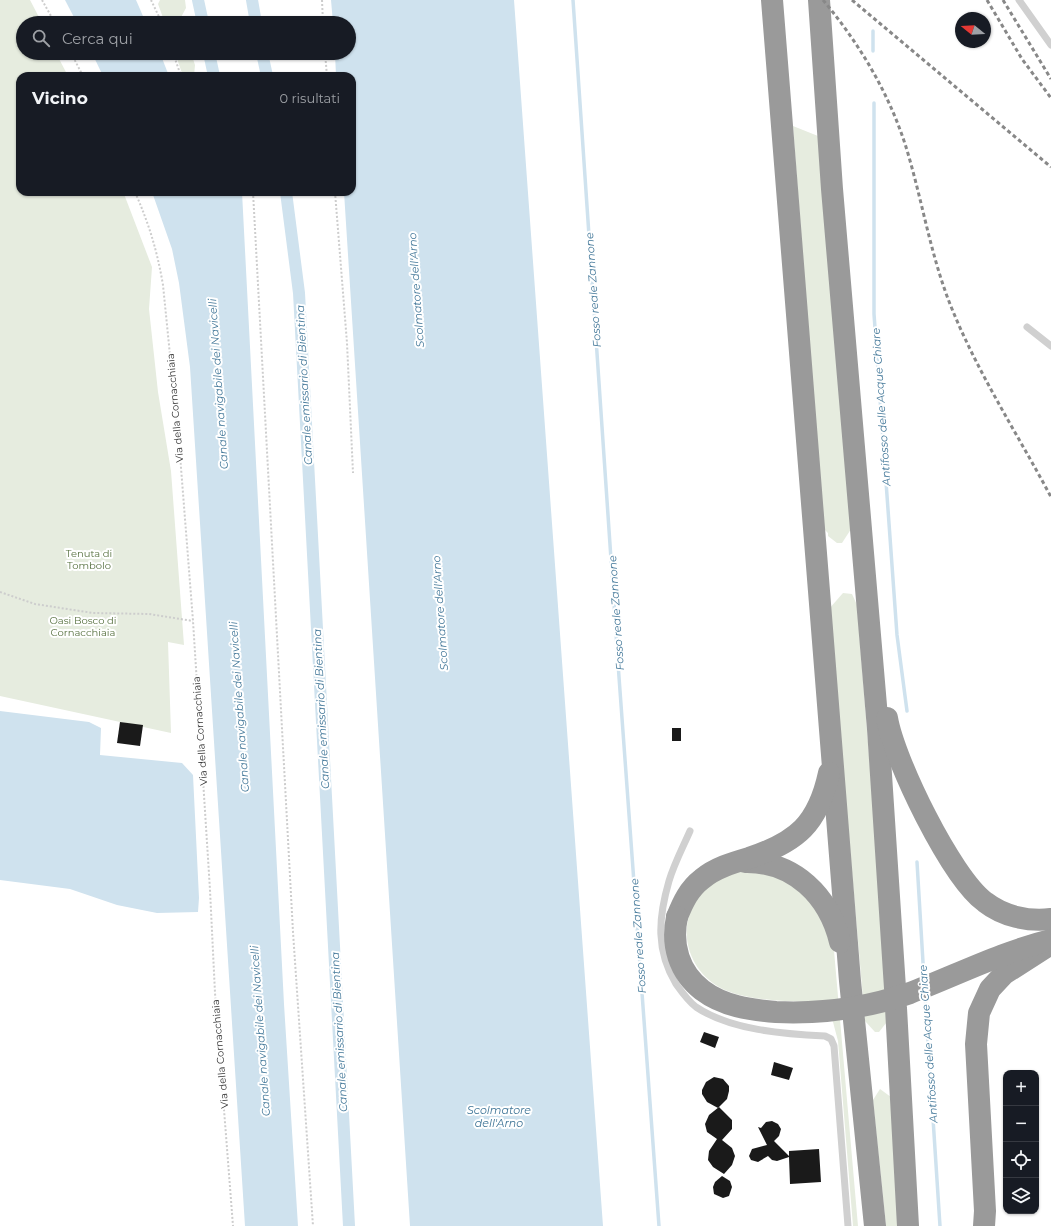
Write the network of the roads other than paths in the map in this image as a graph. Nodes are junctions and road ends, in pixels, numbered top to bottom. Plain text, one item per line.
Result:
1 (772, 0) edge
2 (819, 0) edge
3 (1019, 0) edge
4 (1051, 45) edge
5 (1027, 327) dead end
6 (1051, 346) edge
7 (866, 589) junction
8 (832, 756) junction
9 (690, 831) dead end
10 (734, 863) junction
11 (1051, 919) edge
12 (1051, 940) edge
13 (1051, 944) edge
14 (850, 981) junction
15 (848, 1226) edge
16 (875, 1226) edge
17 (908, 1226) edge
18 (984, 1226) edge

1 - 8 highway
2 - 7 highway
3 - 4 lane
5 - 6 lane
7 - 11 highway
7 - 17 highway
8 - 10 highway
8 - 14 highway
9 - 15 lane
10 - 12 highway, bridge
10 - 14 highway
13 - 18 highway
14 - 16 highway

